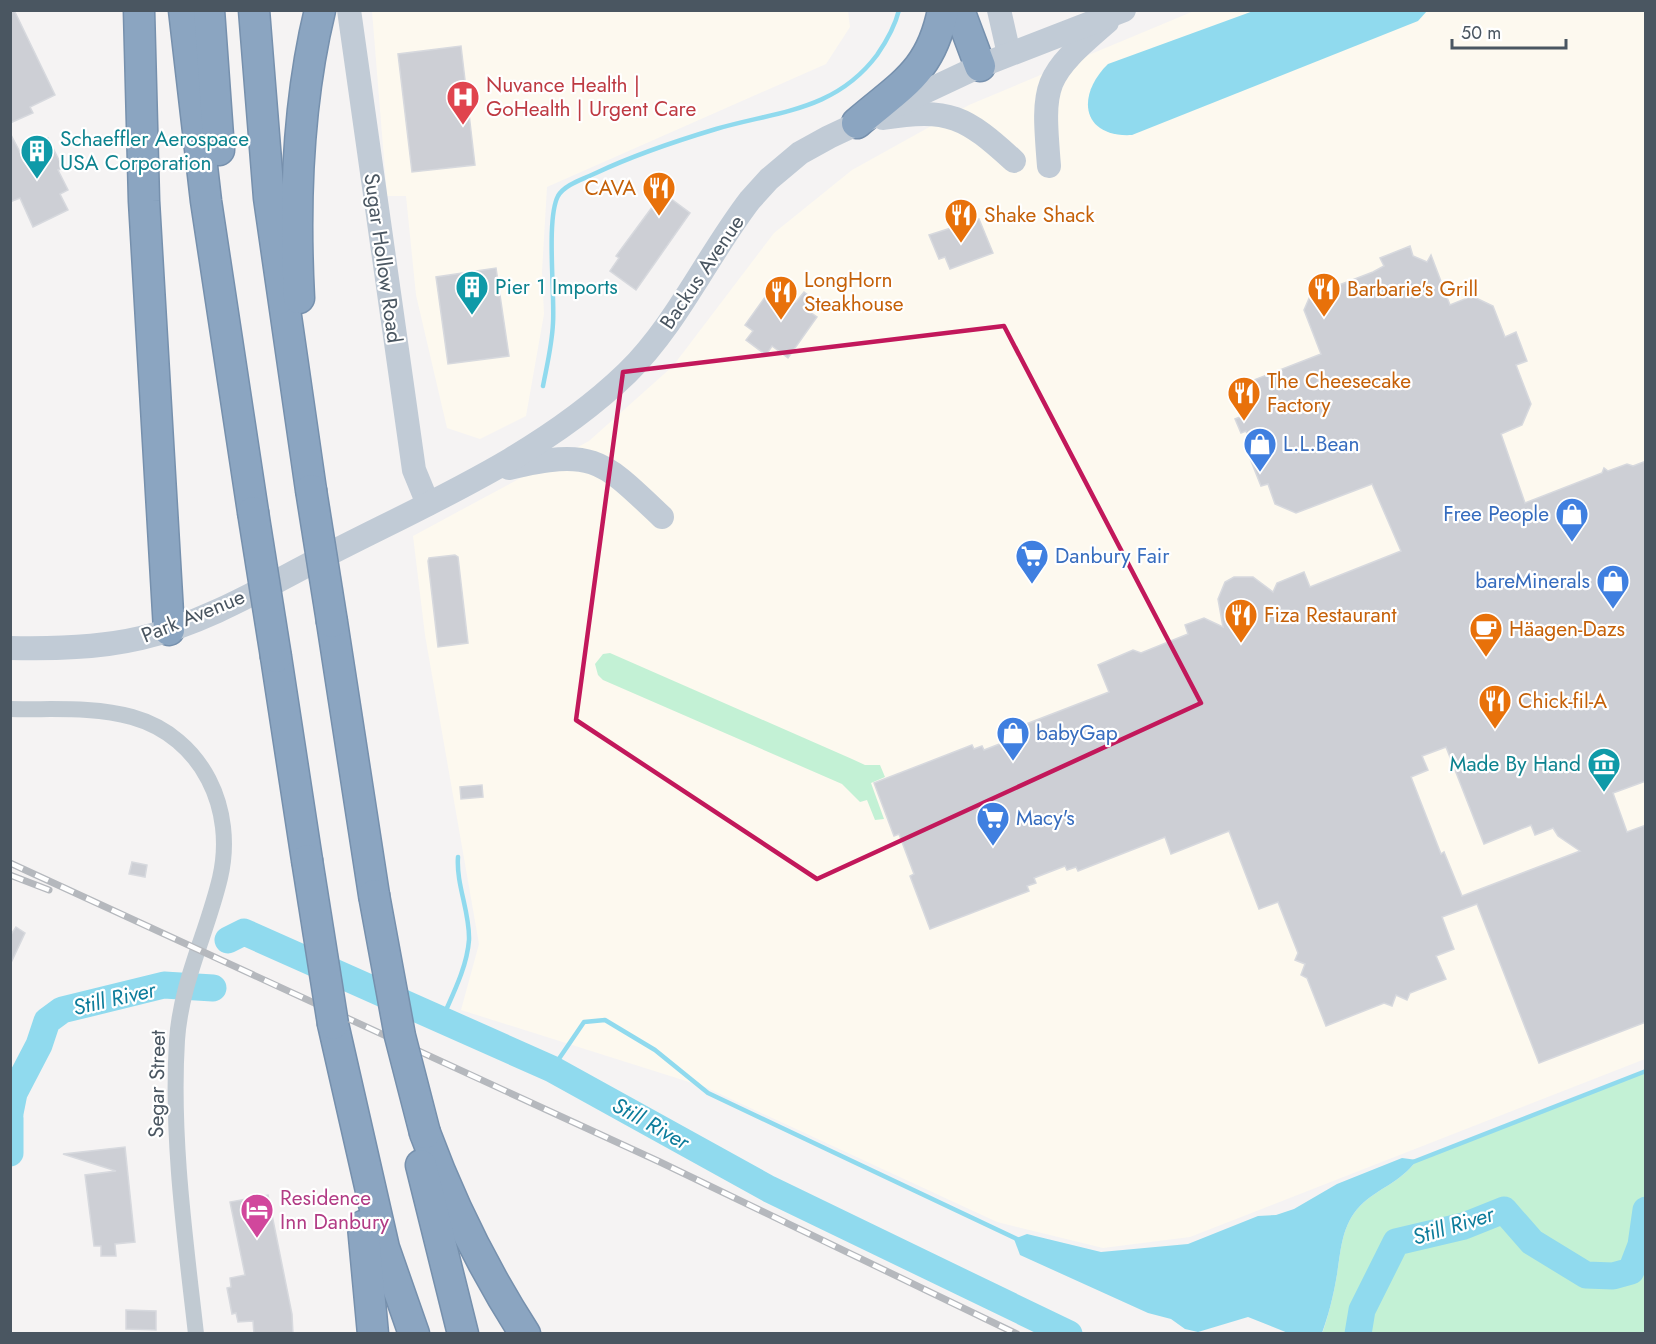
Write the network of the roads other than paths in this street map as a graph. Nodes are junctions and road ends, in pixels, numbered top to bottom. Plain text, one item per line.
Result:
1 (139, 10) edge
2 (184, 10) edge
3 (209, 10) edge
4 (254, 10) edge
5 (320, 10) edge
6 (349, 10) edge
7 (944, 10) edge
8 (959, 10) edge
9 (999, 10) edge
10 (1094, 10) edge
11 (1121, 11) edge
12 (1009, 54) junction
13 (980, 66) junction
14 (857, 123) junction
15 (1014, 160) dead end
16 (1049, 166) dead end
17 (483, 474) junction
18 (311, 490) junction
19 (428, 504) junction
20 (253, 512) junction
21 (662, 517) dead end
22 (299, 569) joint
23 (169, 630) junction
24 (10, 648) edge
25 (10, 709) edge
26 (350, 1111) junction
27 (418, 1130) junction
28 (195, 1334) edge
29 (373, 1334) edge
30 (414, 1334) edge
31 (463, 1334) edge
32 (525, 1334) edge

1 - 23 highway
2 - 20 highway
3 - 20 highway
4 - 18 highway
5 - 18 highway
6 - 19 main road, Sugar Hollow Road
7 - 14 highway
8 - 13 highway
9 - 12 main road
10 - 11 main road
11 - 12 main road, Backus Avenue
11 - 16 main road
12 - 13 main road, Backus Avenue
13 - 14 main road, Backus Avenue
14 - 15 main road
14 - 17 main road, Backus Avenue
17 - 19 main road, Backus Avenue
17 - 21 main road
18 - 27 highway, bridge
19 - 22 main road, Backus Avenue
20 - 26 highway, bridge
22 - 23 main road, Park Avenue
23 - 24 main road, Park Avenue
25 - 28 street, Segar Street
26 - 29 highway
26 - 30 highway
27 - 31 highway
27 - 32 highway

